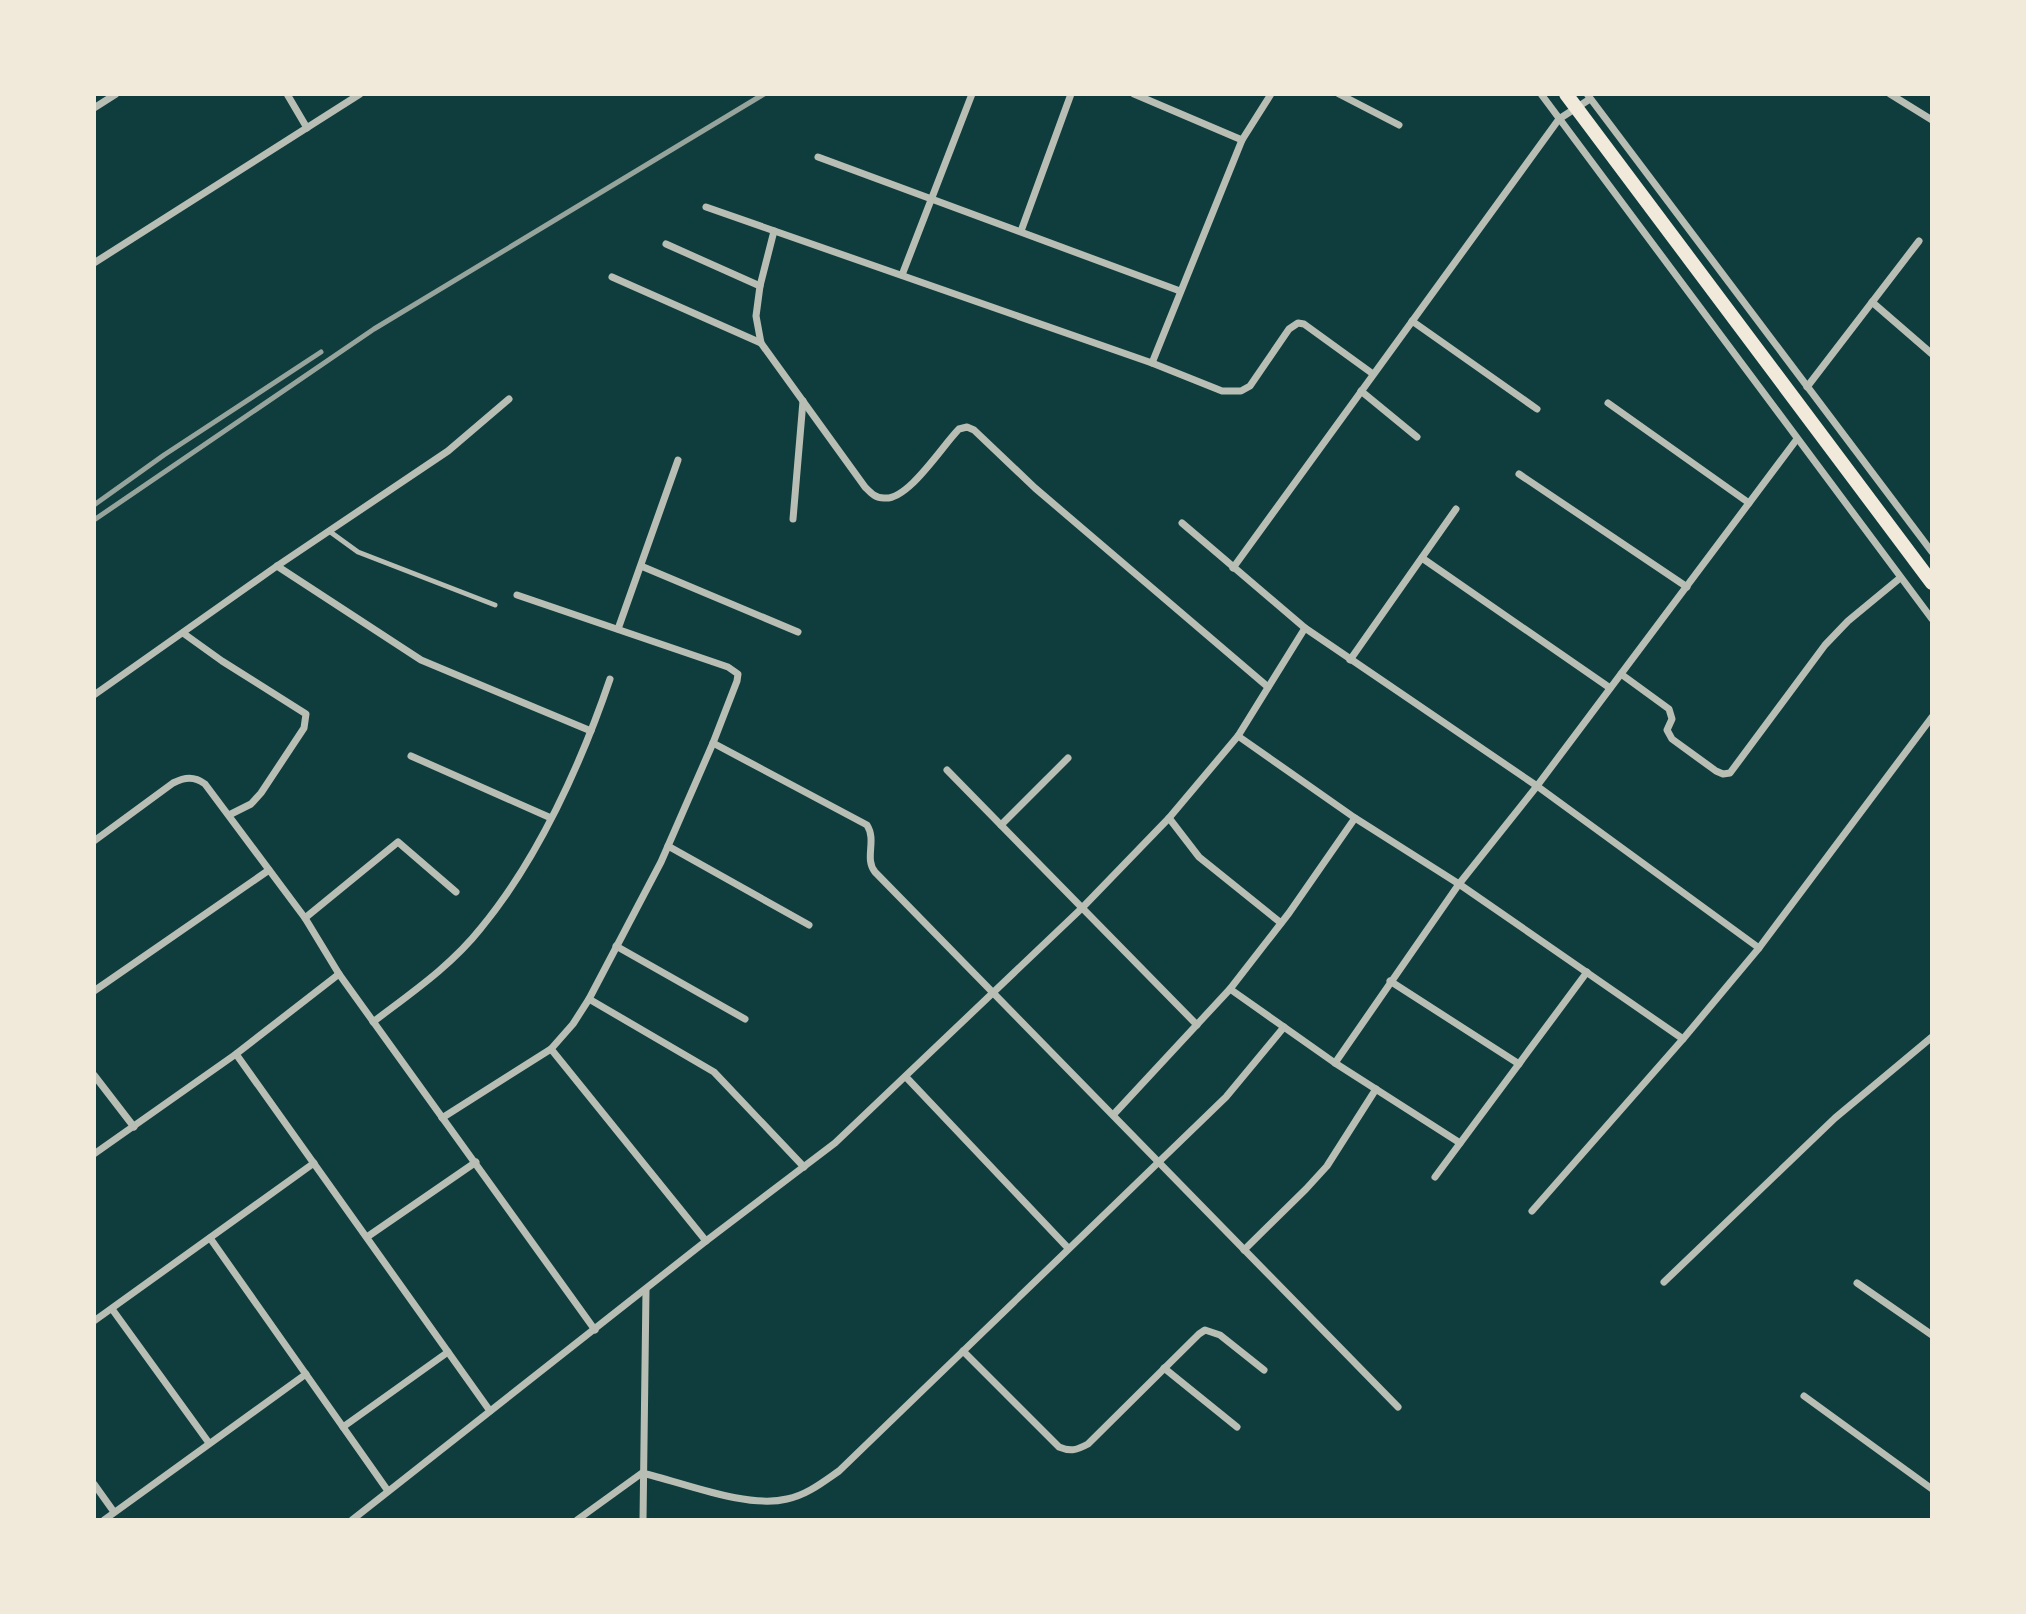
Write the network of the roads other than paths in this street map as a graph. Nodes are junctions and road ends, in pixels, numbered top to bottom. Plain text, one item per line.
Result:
1 (116, 94) edge
2 (287, 94) edge
3 (360, 94) edge
4 (972, 94) edge
5 (1071, 94) edge
6 (1134, 94) edge
7 (1271, 94) edge
8 (1339, 94) edge
9 (1541, 94) edge
10 (1566, 94) edge
11 (1890, 94) edge
12 (1589, 97) edge
13 (94, 108) edge
14 (1559, 119) junction
15 (1931, 120) edge
16 (1399, 125) dead end
17 (307, 128) junction
18 (1242, 140) junction
19 (818, 157) dead end
20 (932, 198) junction
21 (706, 208) dead end
22 (774, 231) junction
23 (1021, 231) junction
24 (1919, 241) dead end
25 (666, 244) dead end
26 (94, 262) edge
27 (902, 275) junction
28 (612, 277) dead end
29 (760, 286) junction
30 (1180, 291) junction
31 (1872, 302) junction
32 (1412, 321) junction
33 (761, 343) junction
34 (1931, 354) edge
35 (1152, 363) junction
36 (1373, 374) junction
37 (1807, 387) junction
38 (1361, 391) junction
39 (509, 399) dead end
40 (803, 401) junction
41 (1608, 403) dead end
42 (1537, 409) dead end
43 (1417, 437) dead end
44 (1797, 439) junction
45 (678, 460) dead end
46 (1519, 474) dead end
47 (1749, 503) junction
48 (1456, 509) dead end
49 (793, 519) dead end
50 (1182, 523) dead end
51 (329, 531) junction
52 (1931, 552) edge
53 (1422, 558) junction
54 (277, 566) junction
55 (641, 566) junction
56 (1233, 568) junction
57 (1900, 578) junction
58 (1931, 583) edge
59 (1687, 587) junction
60 (517, 595) dead end
61 (495, 605) dead end
62 (1931, 619) edge
63 (1305, 628) junction
64 (618, 629) junction
65 (798, 632) dead end
66 (183, 633) junction
67 (1350, 660) junction
68 (1621, 674) junction
69 (610, 679) dead end
70 (1268, 687) junction
71 (1610, 688) junction
72 (94, 695) edge
73 (1931, 717) edge
74 (591, 732) junction
75 (1238, 736) junction
76 (713, 743) junction
77 (411, 756) dead end
78 (1068, 758) dead end
79 (947, 770) dead end
80 (1536, 786) junction
81 (229, 815) junction
82 (551, 818) junction
83 (1169, 818) junction
84 (1355, 818) junction
85 (1001, 825) junction
86 (94, 841) edge
87 (668, 846) junction
88 (270, 870) junction
89 (1459, 884) junction
90 (456, 891) dead end
91 (1082, 908) junction
92 (304, 919) junction
93 (1281, 923) junction
94 (809, 925) dead end
95 (616, 946) junction
96 (1759, 948) junction
97 (1587, 972) junction
98 (339, 975) junction
99 (1390, 981) junction
100 (1230, 989) junction
101 (94, 990) edge
102 (992, 993) junction
103 (589, 999) junction
104 (745, 1019) dead end
105 (373, 1022) junction
106 (1197, 1025) junction
107 (1284, 1027) junction
108 (1931, 1037) edge
109 (1683, 1039) junction
110 (551, 1049) junction
111 (236, 1054) junction
112 (1335, 1063) junction
113 (1519, 1064) junction
114 (94, 1074) edge
115 (906, 1077) junction
116 (1376, 1089) junction
117 (1114, 1114) junction
118 (442, 1118) junction
119 (134, 1127) junction
120 (1460, 1143) junction
121 (94, 1154) edge
122 (476, 1162) junction
123 (1159, 1162) junction
124 (314, 1163) junction
125 (804, 1167) junction
126 (1435, 1177) dead end
127 (1532, 1211) dead end
128 (367, 1237) junction
129 (210, 1238) junction
130 (706, 1241) junction
131 (1068, 1248) junction
132 (1244, 1250) junction
133 (1664, 1282) dead end
134 (1857, 1283) dead end
135 (646, 1290) junction
136 (112, 1309) junction
137 (94, 1321) edge
138 (595, 1330) junction
139 (1931, 1335) edge
140 (963, 1351) junction
141 (448, 1352) junction
142 (1164, 1368) junction
143 (1264, 1370) dead end
144 (306, 1374) junction
145 (1804, 1396) dead end
146 (1398, 1407) dead end
147 (490, 1412) junction
148 (343, 1427) junction
149 (1237, 1427) dead end
150 (209, 1443) junction
151 (642, 1473) junction
152 (94, 1484) edge
153 (1931, 1489) edge
154 (388, 1491) junction
155 (114, 1512) junction
156 (104, 1520) edge
157 (352, 1520) edge
158 (577, 1520) edge
159 (643, 1520) edge

1 - 13 street
2 - 17 street
3 - 17 street
4 - 20 street
5 - 23 street
6 - 18 street
7 - 18 street
8 - 16 street
9 - 14 street
10 - 58 main road
11 - 15 street
12 - 14 street
12 - 37 street
14 - 32 street
14 - 44 street
17 - 26 street
18 - 30 street
19 - 20 street
20 - 23 street
20 - 27 street
21 - 22 street
22 - 27 street
22 - 29 street
23 - 30 street
24 - 31 street
25 - 29 street
27 - 35 street
28 - 33 street
29 - 33 street
30 - 35 street
31 - 34 street
31 - 37 street
32 - 36 street
32 - 42 street
33 - 40 street
35 - 36 street
36 - 38 street
37 - 52 street
38 - 43 street
38 - 56 street
39 - 51 street
40 - 49 street
40 - 70 street
41 - 47 street
44 - 47 street
44 - 57 street
45 - 55 street
46 - 59 street
47 - 59 street
48 - 53 street
50 - 56 street
51 - 54 street
51 - 61 lane
53 - 67 street
53 - 71 street
54 - 66 street
54 - 74 street
55 - 64 street
55 - 65 street
56 - 63 street
57 - 62 street
57 - 68 street
59 - 68 street
60 - 64 street
63 - 67 street
63 - 70 street
64 - 76 street
66 - 72 street
66 - 81 street
67 - 80 street
68 - 71 street
69 - 74 street
70 - 75 street
71 - 80 street
73 - 96 street
74 - 82 street
75 - 83 street
75 - 84 street
76 - 87 street
76 - 102 street
77 - 82 street
78 - 85 street
79 - 85 street
80 - 89 street
80 - 96 street
81 - 86 street
81 - 88 street
82 - 105 street
83 - 91 street
83 - 93 street
84 - 89 street
84 - 93 street
85 - 91 street
87 - 94 street
87 - 95 street
88 - 92 street
88 - 101 street
89 - 97 street
89 - 99 street
90 - 92 street
91 - 102 street
91 - 106 street
92 - 98 street
93 - 100 street
95 - 103 street
95 - 104 street
96 - 109 street
97 - 109 street
97 - 113 street
98 - 105 street
98 - 111 street
99 - 112 street
99 - 113 street
100 - 106 street
100 - 107 street
102 - 115 street
102 - 117 street
103 - 110 street
103 - 125 street
105 - 118 street
106 - 117 street
107 - 112 street
107 - 123 street
108 - 133 street
109 - 127 street
110 - 118 street
110 - 130 street
111 - 119 street
111 - 124 street
112 - 116 street
113 - 120 street
114 - 119 street
115 - 125 street
115 - 131 street
116 - 120 street
116 - 132 street
117 - 123 street
118 - 122 street
119 - 121 street
120 - 126 street
122 - 128 street
122 - 138 street
123 - 131 street
123 - 132 street
124 - 128 street
124 - 129 street
125 - 130 street
128 - 141 street
129 - 136 street
129 - 144 street
130 - 135 street
131 - 140 street
132 - 146 street
134 - 139 street
135 - 138 street
135 - 151 street
136 - 137 street
136 - 150 street
138 - 147 street
140 - 142 street
140 - 151 street
141 - 147 street
141 - 148 street
142 - 143 street
142 - 149 street
144 - 148 street
144 - 150 street
145 - 153 street
147 - 154 street
148 - 154 street
150 - 155 street
151 - 158 street
151 - 159 street
152 - 155 street
154 - 157 street
155 - 156 street

